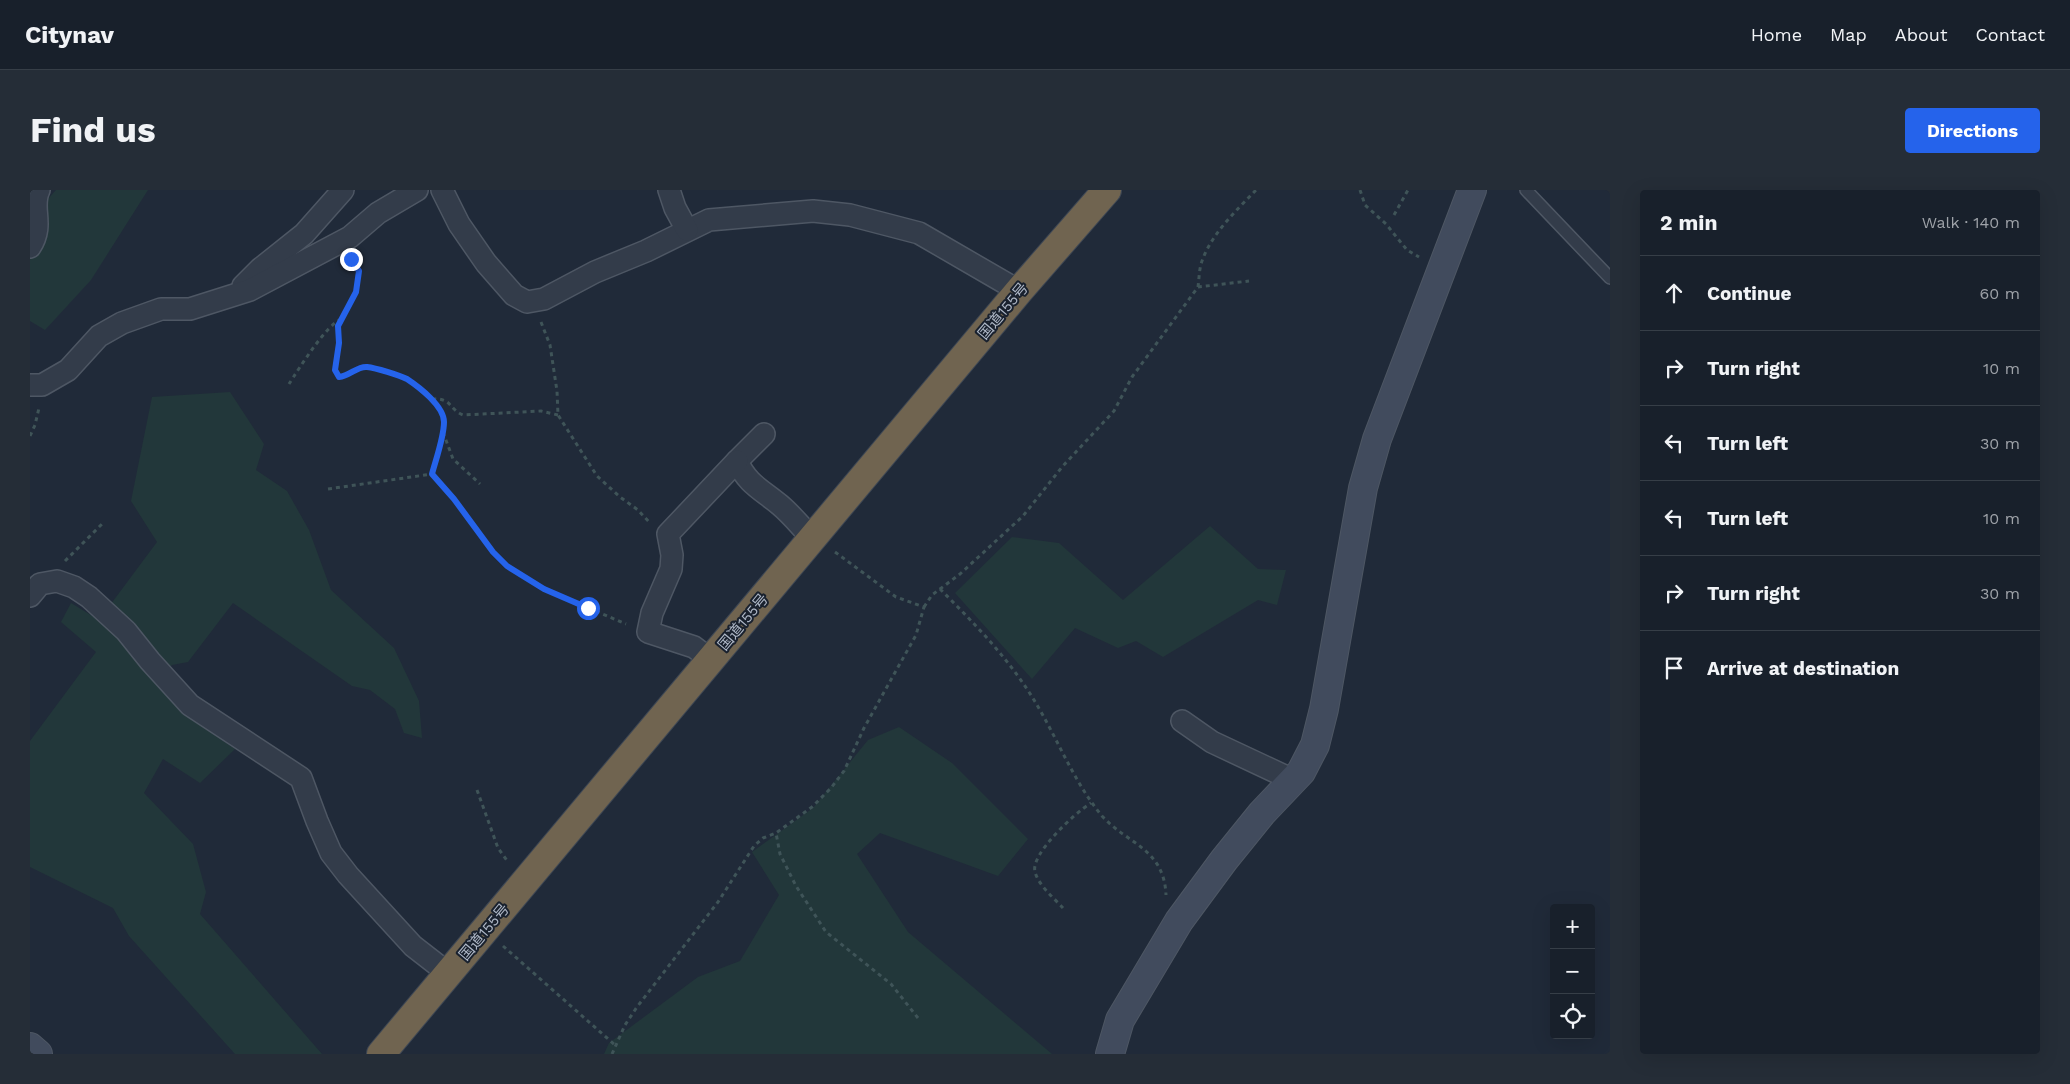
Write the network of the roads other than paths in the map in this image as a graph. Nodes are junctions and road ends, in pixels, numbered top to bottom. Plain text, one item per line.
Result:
1 (39, 190) edge
2 (343, 190) edge
3 (417, 190) edge
4 (442, 190) edge
5 (669, 190) edge
6 (1107, 190) edge
7 (1472, 190) edge
8 (1526, 190) edge
9 (688, 230) junction
10 (30, 247) edge
11 (1610, 278) edge
12 (1019, 292) junction
13 (236, 294) junction
14 (36, 385) edge
15 (764, 434) dead end
16 (737, 461) junction
17 (814, 537) junction
18 (30, 596) edge
19 (711, 660) junction
20 (1182, 721) dead end
21 (1293, 780) junction
22 (449, 974) junction
23 (30, 1047) edge
24 (38, 1054) edge
25 (381, 1054) edge
26 (1110, 1054) edge

1 - 10 street
2 - 13 street
3 - 13 street
4 - 9 street
5 - 9 street
6 - 12 highway, 国道155号
7 - 21 street
8 - 11 lane
9 - 12 street
12 - 17 highway, 国道155号
13 - 14 street
15 - 16 street
16 - 17 street
16 - 19 street
17 - 19 highway, 国道155号
18 - 22 street
19 - 22 highway, 国道155号
20 - 21 street
21 - 26 street
22 - 25 highway, 国道155号
23 - 24 street

